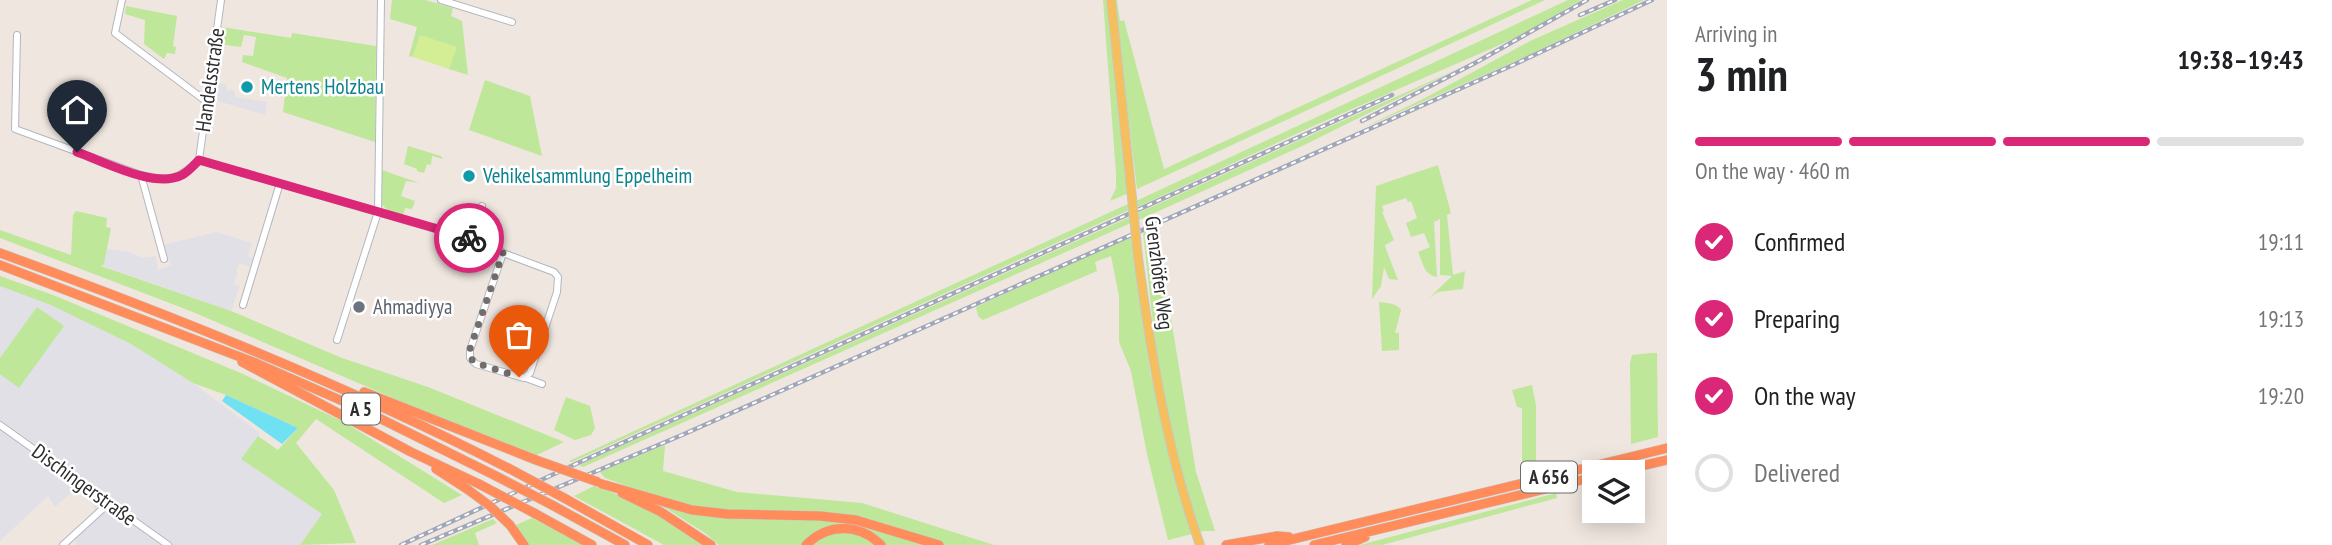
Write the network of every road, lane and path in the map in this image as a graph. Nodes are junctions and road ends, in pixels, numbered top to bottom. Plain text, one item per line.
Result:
1 (122, 0) edge
2 (221, 0) edge
3 (381, 0) edge
4 (441, 0) edge
5 (1111, 0) edge
6 (512, 22) dead end
7 (17, 35) dead end
8 (207, 102) junction
9 (199, 160) junction
10 (141, 176) junction
11 (281, 183) junction
12 (482, 206) dead end
13 (378, 212) junction
14 (473, 239) junction
15 (0, 253) edge
16 (503, 253) junction
17 (164, 259) dead end
18 (0, 265) edge
19 (243, 305) dead end
20 (337, 340) dead end
21 (222, 349) junction
22 (524, 377) junction
23 (542, 384) dead end
24 (341, 388) junction
25 (0, 425) edge
26 (1667, 448) edge
27 (411, 452) junction
28 (1667, 460) edge
29 (1645, 465) edge
30 (1582, 481) edge
31 (600, 483) junction
32 (109, 503) junction
33 (1386, 528) junction
34 (1298, 538) junction
35 (63, 545) edge
36 (168, 545) edge
37 (524, 545) edge
38 (592, 545) edge
39 (625, 545) edge
40 (648, 545) edge
41 (711, 545) edge
42 (806, 545) edge
43 (881, 545) edge
44 (939, 545) edge
45 (1200, 545) edge
46 (1226, 545) edge
47 (1269, 545) edge
48 (1314, 545) edge
49 (1346, 545) edge

1 - 8 street
2 - 8 street, Handelsstraße
3 - 13 street
4 - 6 street
5 - 45 main road, Grenzhöfer Weg, bridge
7 - 10 street
8 - 9 street, Handelsstraße
9 - 10 street
9 - 11 street
10 - 17 street
11 - 13 street
11 - 19 street
12 - 14 street
13 - 14 street
13 - 20 street
14 - 16 street
15 - 24 highway, A 5
16 - 22 street
16 - 22 street
18 - 21 highway, A 5
21 - 27 highway
21 - 39 highway, A 5, bridge
22 - 23 street
24 - 31 highway, A 5, bridge
24 - 40 highway, A 5, bridge
25 - 32 street, Dischingerstraße
26 - 34 highway, A 656
27 - 37 highway, bridge
27 - 38 highway, bridge
28 - 29 highway
30 - 33 highway, A 656
31 - 41 highway, A 5
31 - 44 highway, A 5
32 - 35 street
32 - 36 street, Dischingerstraße
33 - 48 highway, A 656
33 - 49 highway, A 656
34 - 46 highway
34 - 47 highway, A 656
42 - 43 highway

